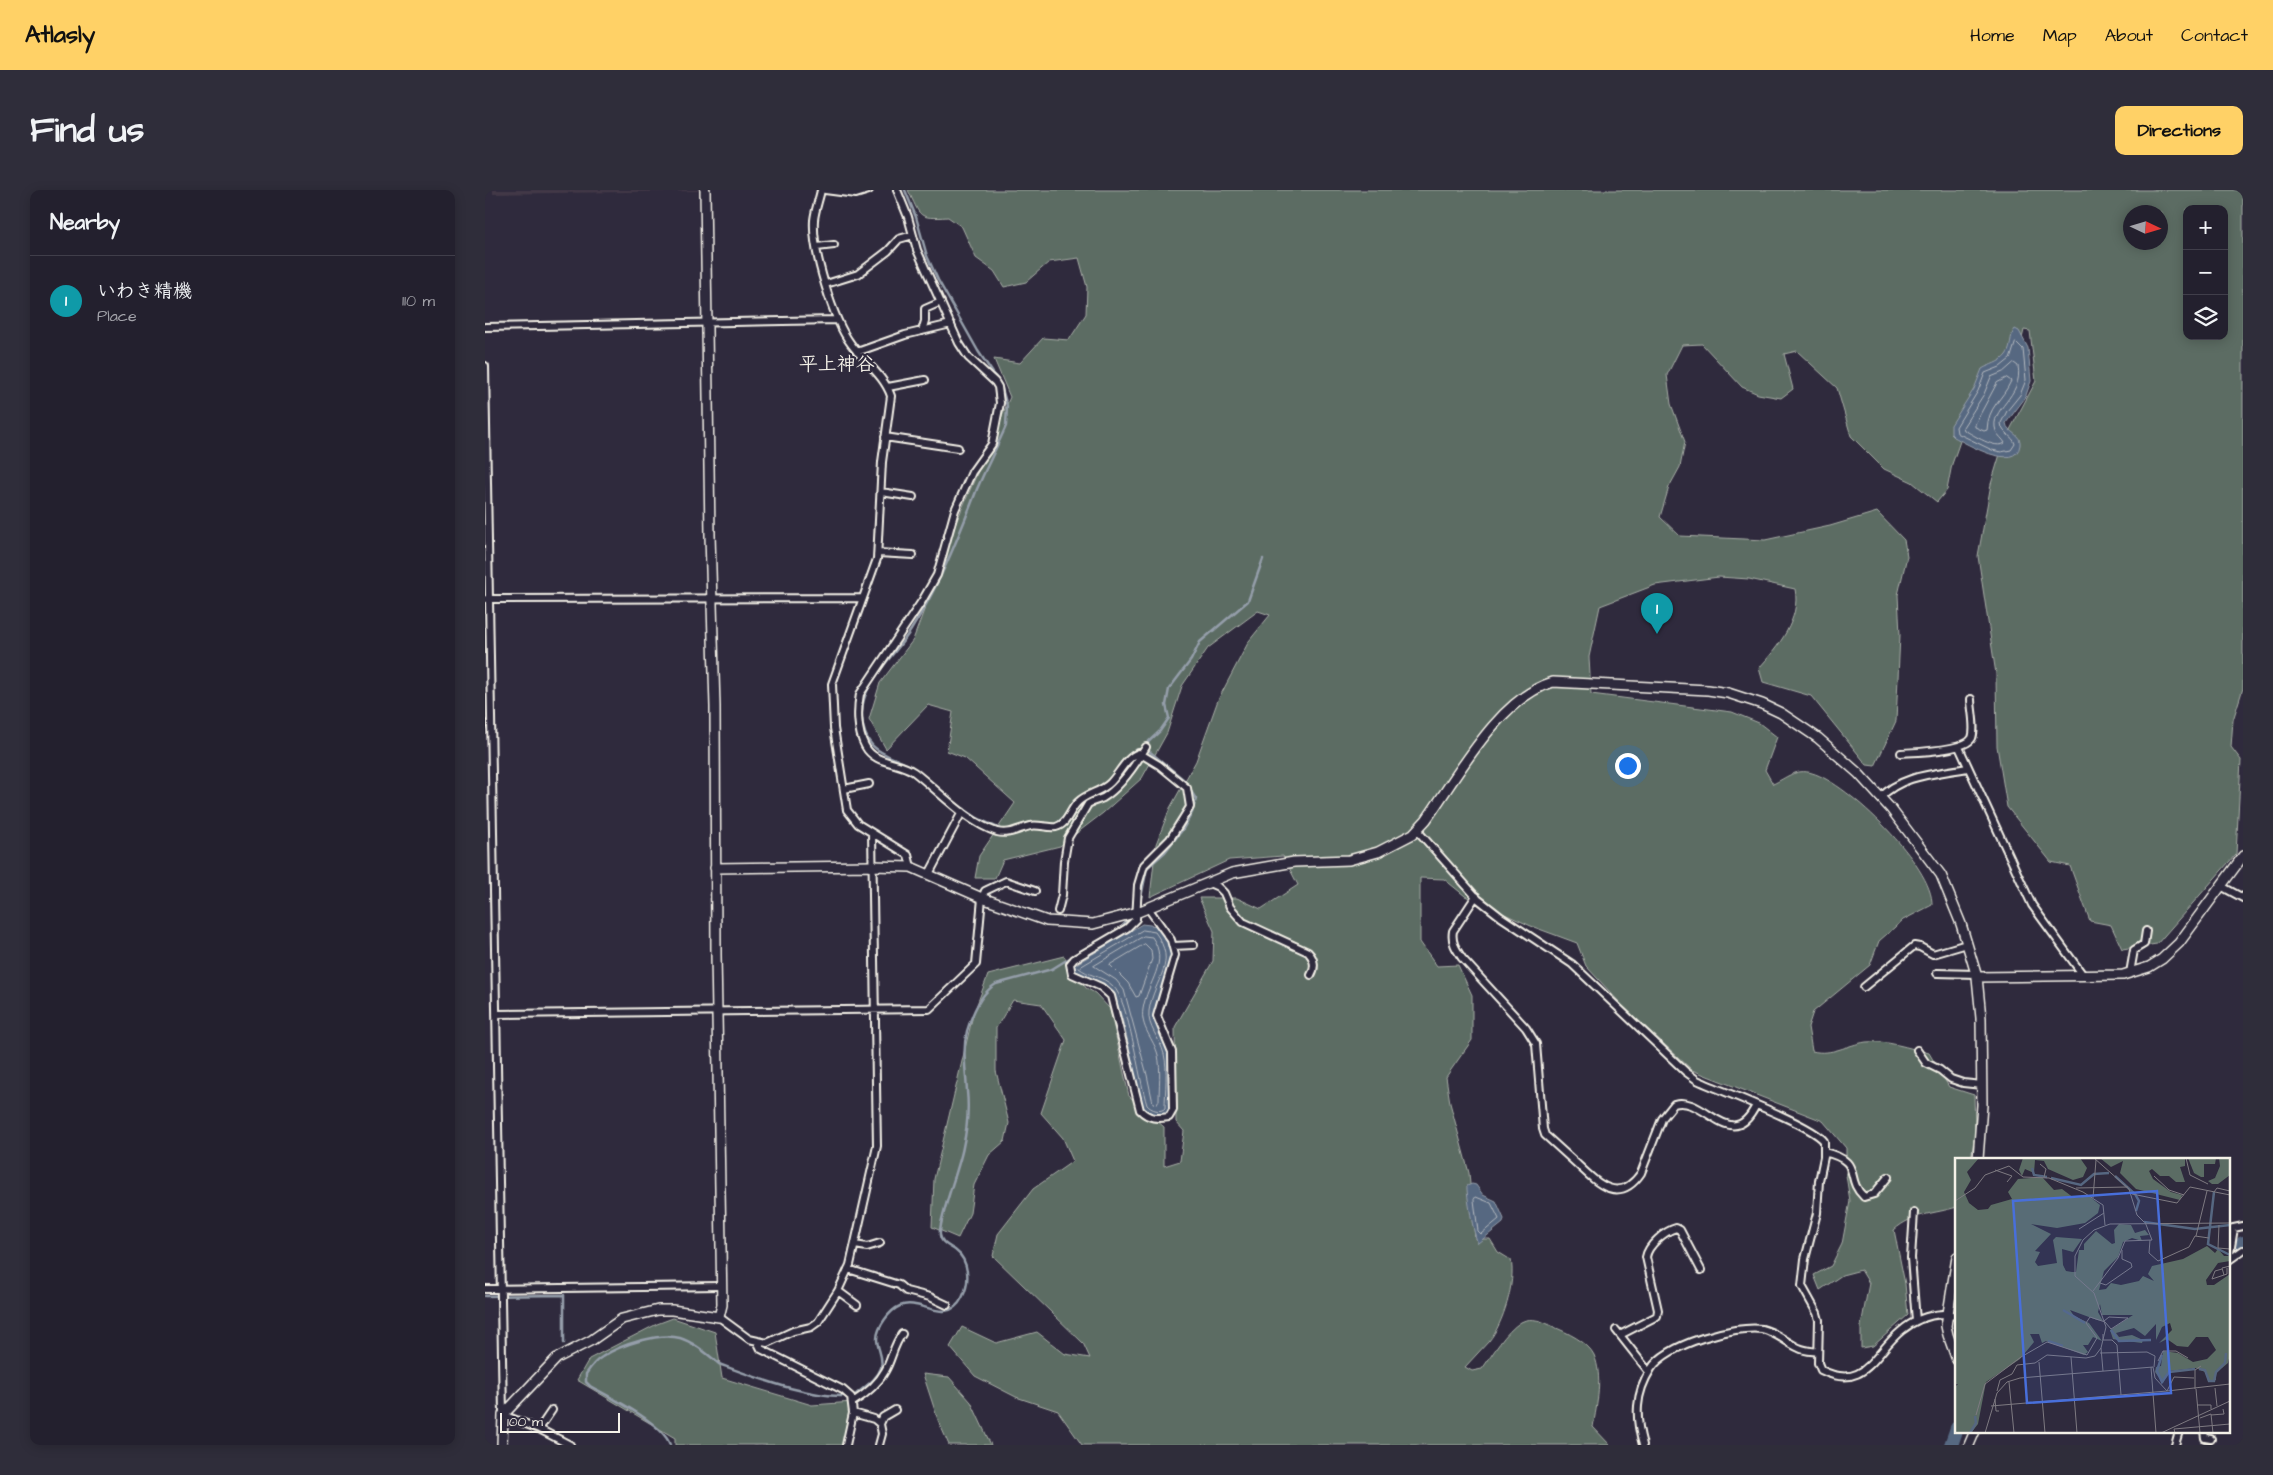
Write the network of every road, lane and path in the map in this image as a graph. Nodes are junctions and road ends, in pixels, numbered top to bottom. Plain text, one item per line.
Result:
1 (705, 190) edge
2 (821, 190) edge
3 (825, 190) edge
4 (869, 190) edge
5 (897, 190) edge
6 (913, 235) junction
7 (834, 245) dead end
8 (817, 247) junction
9 (826, 284) junction
10 (941, 302) junction
11 (836, 320) junction
12 (707, 323) junction
13 (951, 324) junction
14 (485, 327) edge
15 (923, 331) junction
16 (857, 352) junction
17 (485, 366) edge
18 (925, 380) dead end
19 (888, 387) junction
20 (885, 437) junction
21 (958, 448) dead end
22 (881, 492) junction
23 (913, 497) dead end
24 (878, 553) junction
25 (913, 555) dead end
26 (711, 598) junction
27 (863, 598) junction
28 (487, 599) edge
29 (1971, 699) dead end
30 (1146, 747) dead end
31 (1959, 747) junction
32 (1142, 754) junction
33 (1901, 754) dead end
34 (1967, 768) junction
35 (869, 784) dead end
36 (844, 789) junction
37 (1881, 798) junction
38 (962, 812) junction
39 (1417, 830) junction
40 (872, 833) junction
41 (2243, 856) edge
42 (872, 866) junction
43 (911, 867) junction
44 (715, 868) junction
45 (929, 874) junction
46 (1209, 883) junction
47 (2221, 886) junction
48 (1035, 891) dead end
49 (1475, 896) junction
50 (982, 898) junction
51 (2243, 898) edge
52 (1148, 908) junction
53 (1058, 911) dead end
54 (1138, 912) junction
55 (2146, 931) dead end
56 (1967, 944) junction
57 (1193, 945) dead end
58 (1173, 946) junction
59 (1937, 973) dead end
60 (2130, 973) junction
61 (1311, 975) dead end
62 (1977, 975) junction
63 (2083, 976) junction
64 (1864, 987) dead end
65 (874, 1009) junction
66 (717, 1011) junction
67 (496, 1014) junction
68 (1917, 1050) dead end
69 (1982, 1085) junction
70 (1756, 1105) junction
71 (1824, 1152) junction
72 (1978, 1158) edge
73 (1888, 1177) dead end
74 (1914, 1212) dead end
75 (2243, 1226) edge
76 (2232, 1228) edge
77 (2231, 1242) edge
78 (880, 1243) dead end
79 (855, 1245) junction
80 (2243, 1250) edge
81 (2231, 1256) edge
82 (848, 1269) junction
83 (1955, 1269) edge
84 (1701, 1270) dead end
85 (721, 1286) junction
86 (485, 1289) edge
87 (501, 1289) junction
88 (837, 1291) junction
89 (857, 1305) dead end
90 (947, 1305) dead end
91 (1955, 1315) edge
92 (1947, 1316) junction
93 (719, 1317) junction
94 (1916, 1321) junction
95 (902, 1334) dead end
96 (757, 1341) junction
97 (1818, 1352) junction
98 (1955, 1355) edge
99 (1649, 1372) junction
100 (853, 1402) junction
101 (552, 1410) dead end
102 (895, 1410) dead end
103 (853, 1413) junction
104 (503, 1415) junction
105 (880, 1424) junction
106 (539, 1429) junction
107 (1975, 1432) edge
108 (2179, 1432) edge
109 (2204, 1432) edge
110 (2211, 1439) dead end
111 (502, 1445) edge
112 (570, 1445) edge
113 (846, 1445) edge
114 (879, 1445) edge
115 (1643, 1445) edge
116 (1969, 1445) edge
117 (2175, 1445) edge

1 - 12 street
2 - 8 street
3 - 4 street
5 - 6 street
6 - 9 street
6 - 10 street
7 - 8 street
8 - 9 street
9 - 11 street
10 - 13 street
10 - 15 street
11 - 12 street
11 - 16 street
12 - 14 street
12 - 26 street
13 - 15 street
13 - 38 street
15 - 16 street
16 - 19 street
17 - 28 street
18 - 19 street
19 - 20 street
20 - 21 street
20 - 22 street
22 - 23 street
22 - 24 street
24 - 25 street
24 - 27 street
26 - 27 street
26 - 28 street
26 - 44 street
27 - 36 street
28 - 67 street
29 - 31 street
30 - 32 street
31 - 33 street
31 - 34 street
32 - 38 street
32 - 53 street
32 - 54 street
34 - 37 street
34 - 63 street
35 - 36 street
36 - 40 street
37 - 39 street
37 - 56 street
38 - 45 street
39 - 46 street
39 - 49 street
40 - 42 street
40 - 43 street
41 - 47 street
42 - 43 street
42 - 44 street
42 - 65 street
43 - 45 street
44 - 66 street
45 - 50 street
46 - 52 street
46 - 61 street
47 - 51 street
47 - 60 street
48 - 50 street
49 - 70 street
49 - 70 street
50 - 54 street
50 - 65 street
52 - 54 street
52 - 58 street
54 - 58 street
55 - 60 street
56 - 62 street
56 - 64 street
57 - 58 street
59 - 62 street
60 - 63 street
62 - 63 street
62 - 69 street
65 - 66 street
65 - 79 street
66 - 67 street
66 - 85 street
67 - 87 street
68 - 69 street
69 - 72 street
70 - 71 street
71 - 73 street
71 - 97 street
74 - 94 street
75 - 76 street
76 - 77 street
78 - 79 street
79 - 82 street
80 - 81 street
82 - 88 street
82 - 90 street
83 - 92 street
84 - 99 street
85 - 87 street
85 - 93 street
86 - 87 street
87 - 104 street
88 - 89 street
88 - 96 street
91 - 92 street
92 - 94 street
92 - 98 street
93 - 96 street
93 - 104 street
94 - 97 street
95 - 100 street
96 - 100 street
97 - 99 street
99 - 115 street
100 - 103 street
101 - 106 street
102 - 105 street
103 - 105 street
103 - 113 street
104 - 106 street
104 - 111 street
105 - 114 street
106 - 112 street
107 - 116 street
108 - 117 street
109 - 110 street

